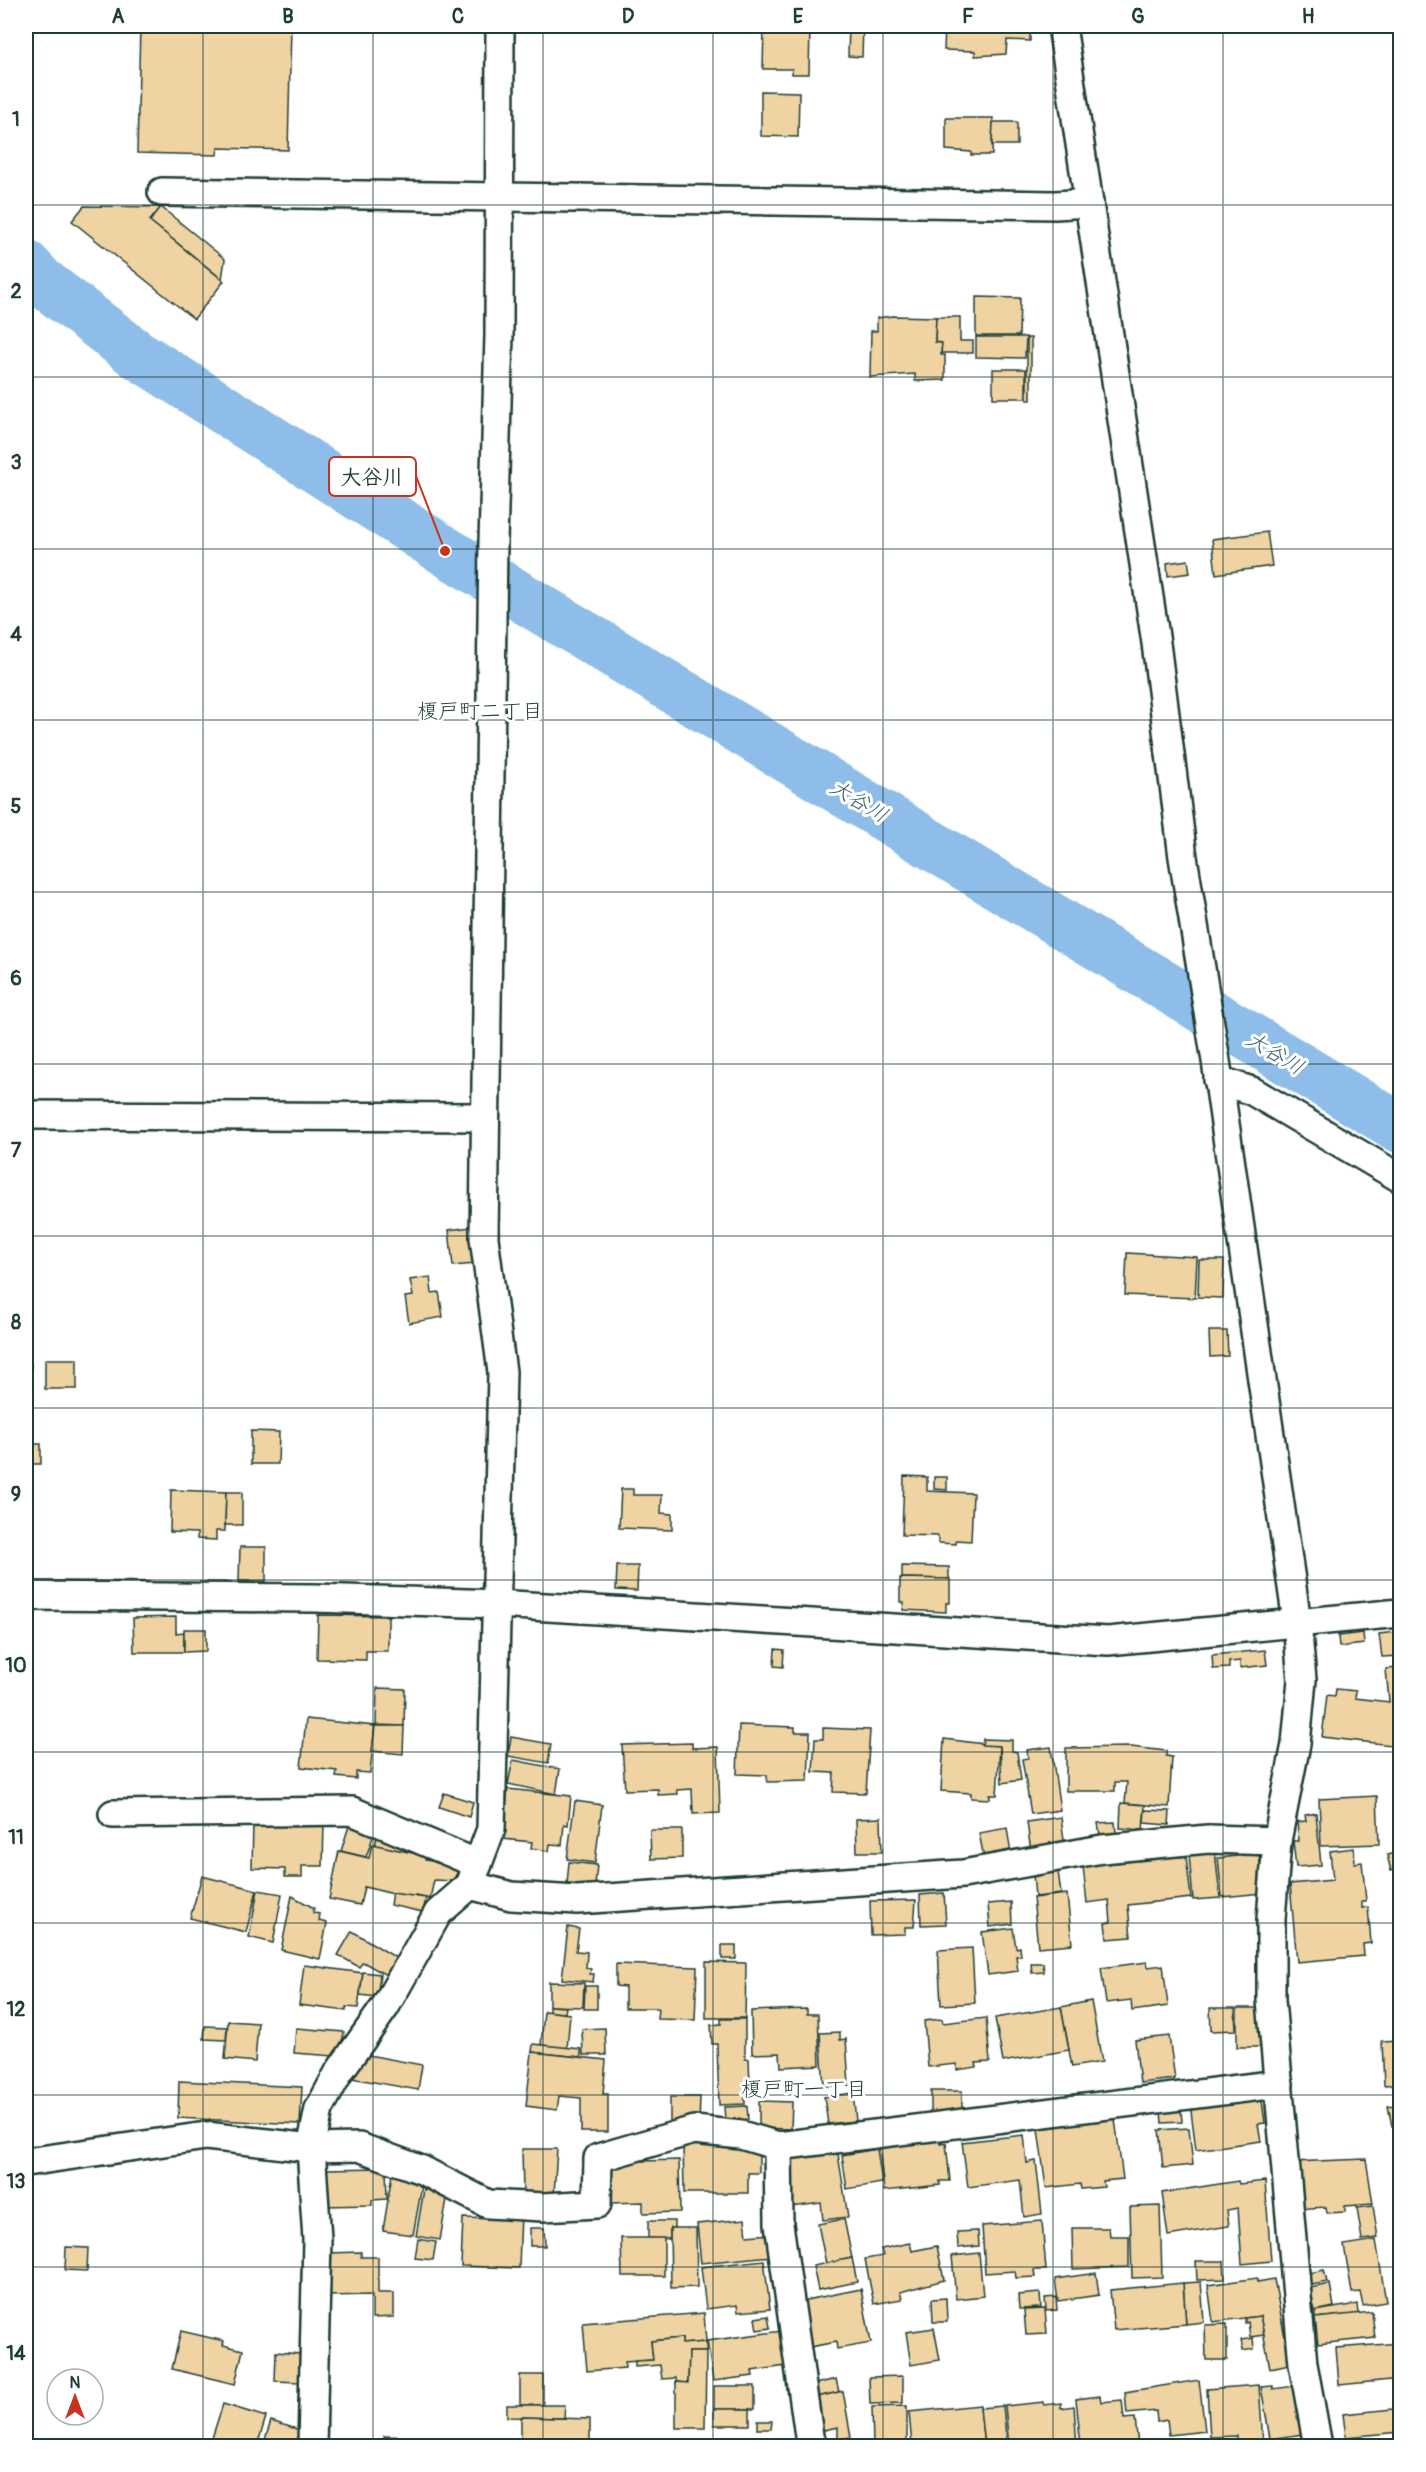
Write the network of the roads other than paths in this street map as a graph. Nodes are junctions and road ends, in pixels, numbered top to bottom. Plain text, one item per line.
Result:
1 (500, 26) edge
2 (1062, 26) edge
3 (162, 192) dead end
4 (499, 196) junction
5 (1089, 203) junction
6 (1217, 1070) junction
7 (26, 1115) edge
8 (485, 1117) junction
9 (1401, 1178) edge
10 (26, 1596) edge
11 (498, 1604) junction
12 (1401, 1613) edge
13 (1297, 1622) junction
14 (113, 1814) dead end
15 (1277, 1841) junction
16 (474, 1874) junction
17 (1279, 2084) junction
18 (778, 2146) junction
19 (311, 2148) junction
20 (26, 2162) edge
21 (312, 2446) edge
22 (814, 2446) edge
23 (1318, 2446) edge

1 - 4 street
2 - 5 street
3 - 4 street
4 - 5 street
4 - 8 street
5 - 6 street
6 - 9 street
6 - 13 street
7 - 8 street
8 - 11 street
10 - 11 street
11 - 13 street
11 - 16 street
12 - 13 street
13 - 15 street
14 - 16 street
15 - 16 street
15 - 17 street
16 - 19 street
17 - 18 street
17 - 23 street
18 - 19 street
18 - 22 street
19 - 20 street
19 - 21 street

